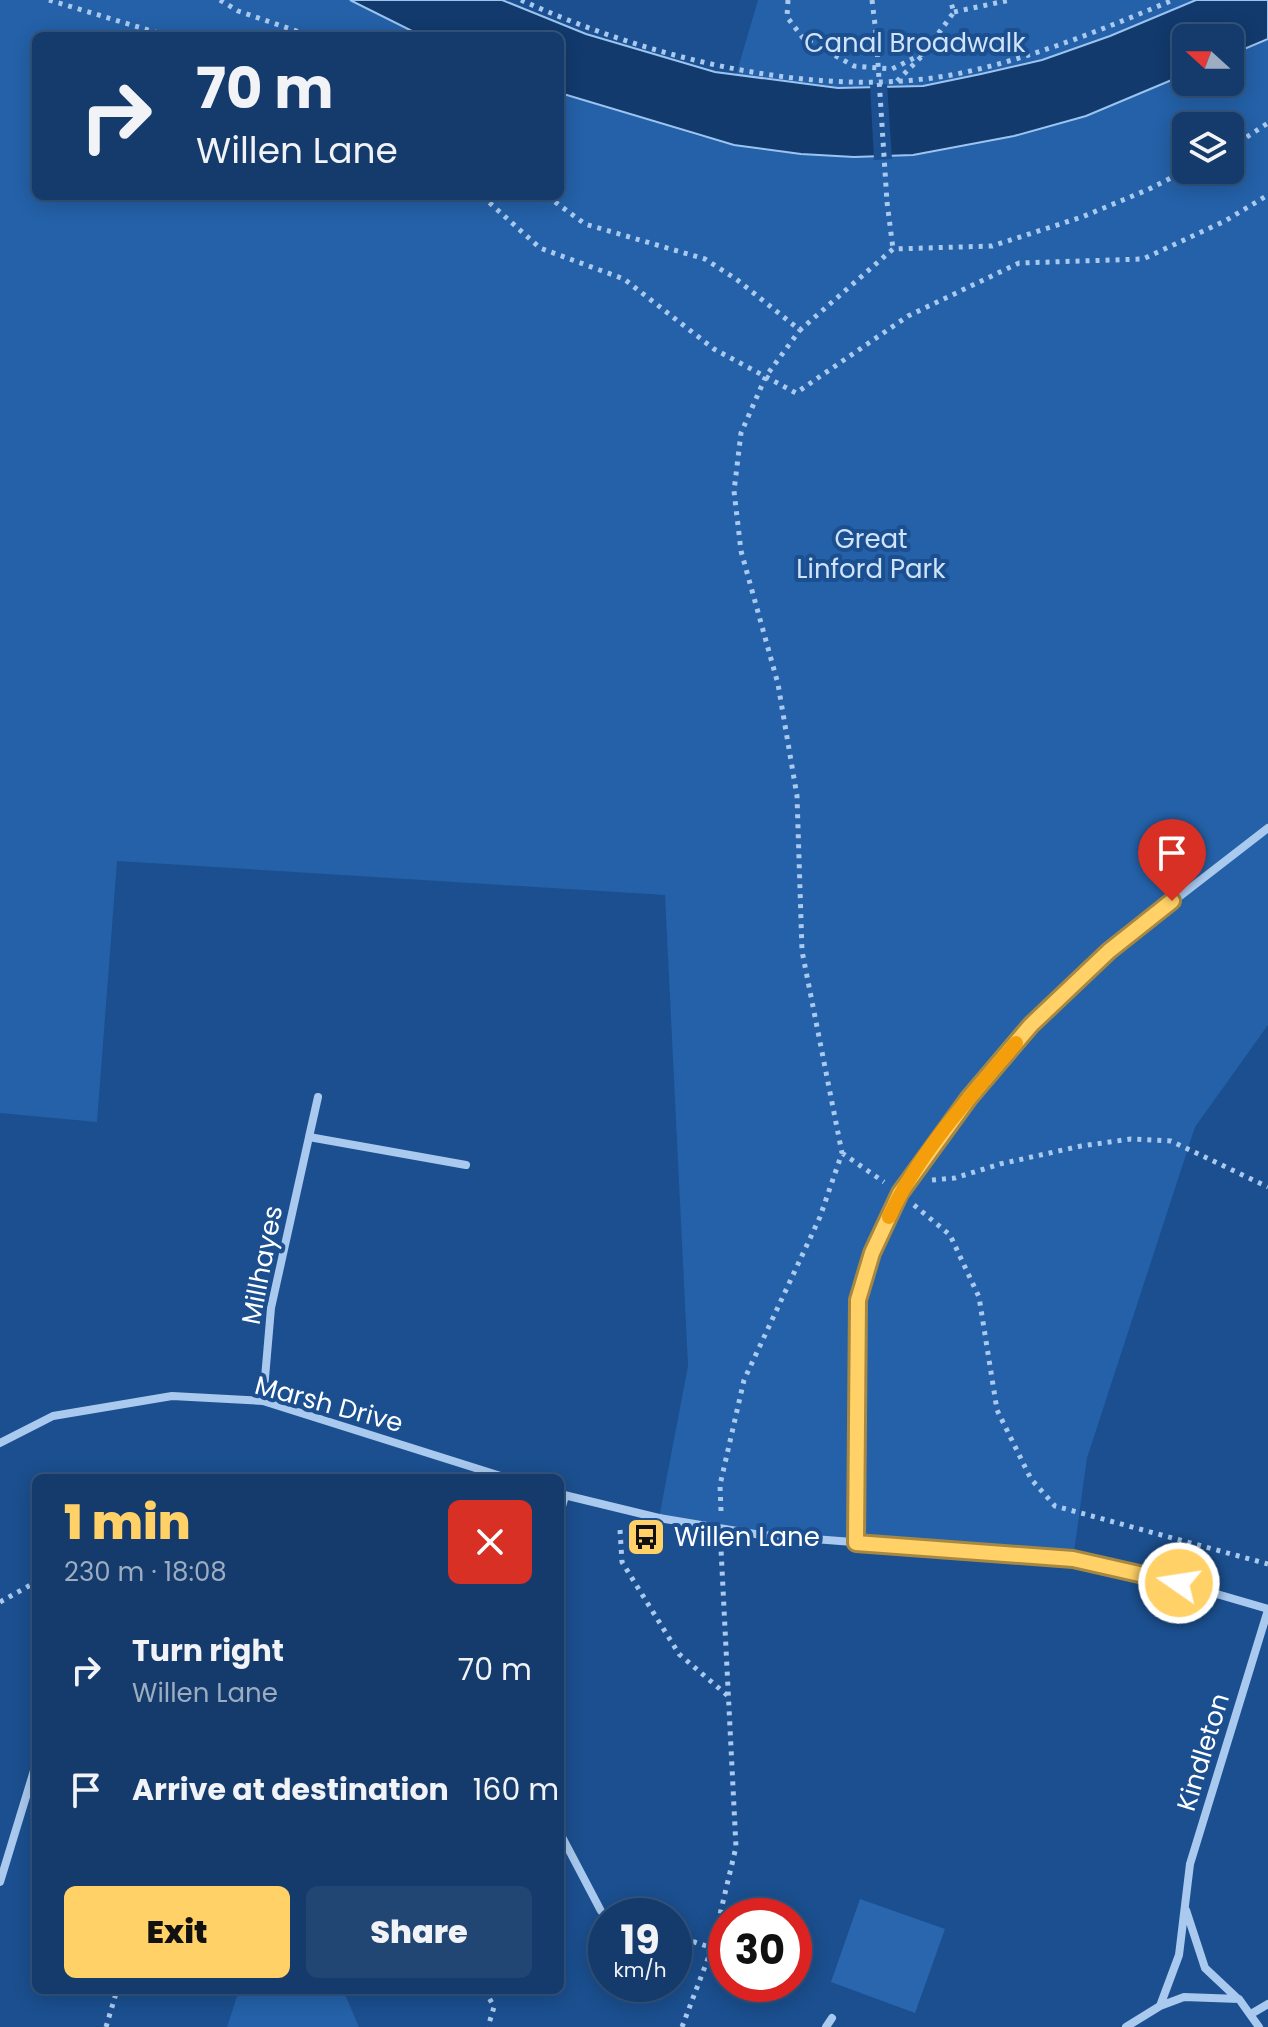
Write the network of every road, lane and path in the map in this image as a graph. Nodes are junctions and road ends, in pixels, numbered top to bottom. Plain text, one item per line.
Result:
1 (49, 0) edge
2 (220, 0) edge
3 (521, 0) edge
4 (788, 0) edge
5 (872, 0) edge
6 (950, 0) edge
7 (1010, 0) edge
8 (1173, 0) edge
9 (954, 12) junction
10 (155, 32) edge
11 (299, 32) edge
12 (924, 53) junction
13 (896, 82) junction
14 (1268, 123) edge
15 (1244, 139) edge
16 (1172, 178) edge
17 (1268, 195) edge
18 (486, 200) edge
19 (552, 200) edge
20 (893, 249) junction
21 (800, 330) junction
22 (766, 376) junction
23 (1268, 828) edge
24 (318, 1097) dead end
25 (309, 1137) junction
26 (842, 1153) junction
27 (466, 1165) dead end
28 (907, 1181) junction
29 (1268, 1187) edge
30 (900, 1193) junction
31 (263, 1401) junction
32 (0, 1443) edge
33 (494, 1474) edge
34 (564, 1495) edge
35 (619, 1509) junction
36 (721, 1516) dead end
37 (856, 1543) junction
38 (721, 1547) dead end
39 (1268, 1564) edge
40 (32, 1584) edge
41 (0, 1602) edge
42 (1268, 1609) edge
43 (728, 1696) junction
44 (32, 1777) edge
45 (564, 1841) edge
46 (0, 1882) edge
47 (594, 1898) edge
48 (724, 1898) edge
49 (1185, 1907) junction
50 (708, 1959) edge
51 (116, 1994) edge
52 (487, 1994) edge
53 (1239, 1999) junction
54 (1268, 2004) edge
55 (1160, 2006) junction
56 (1251, 2014) junction
57 (832, 2018) dead end
58 (106, 2027) edge
59 (488, 2027) edge
60 (682, 2027) edge
61 (826, 2027) edge
62 (1126, 2027) edge
63 (1259, 2027) edge

1 - 10 path
2 - 11 path
3 - 13 path
4 - 12 path
5 - 20 path, bridge
6 - 9 path
7 - 9 path
8 - 13 path
9 - 12 path
12 - 13 path
14 - 15 path
16 - 20 path
17 - 22 path
18 - 22 path
19 - 21 path
20 - 21 path
21 - 22 path
22 - 26 path
23 - 28 street
24 - 25 street, Millhayes
25 - 27 street
25 - 31 street, Millhayes
26 - 30 path
26 - 36 path
28 - 29 path
28 - 30 street
30 - 37 street
30 - 39 path
31 - 32 street, Marsh Drive
31 - 33 street, Marsh Drive
34 - 35 street
35 - 37 street, bridge
35 - 43 path
37 - 42 street
38 - 43 path
40 - 41 path
42 - 49 street, Kindleton
43 - 48 path
44 - 46 street
45 - 47 street
49 - 53 street, Kindleton
49 - 55 street, Kindleton
50 - 60 path
51 - 58 path
52 - 59 path
53 - 55 street
53 - 56 street, Kindleton
54 - 56 street
55 - 62 street
56 - 63 street, Kindleton
57 - 61 street

